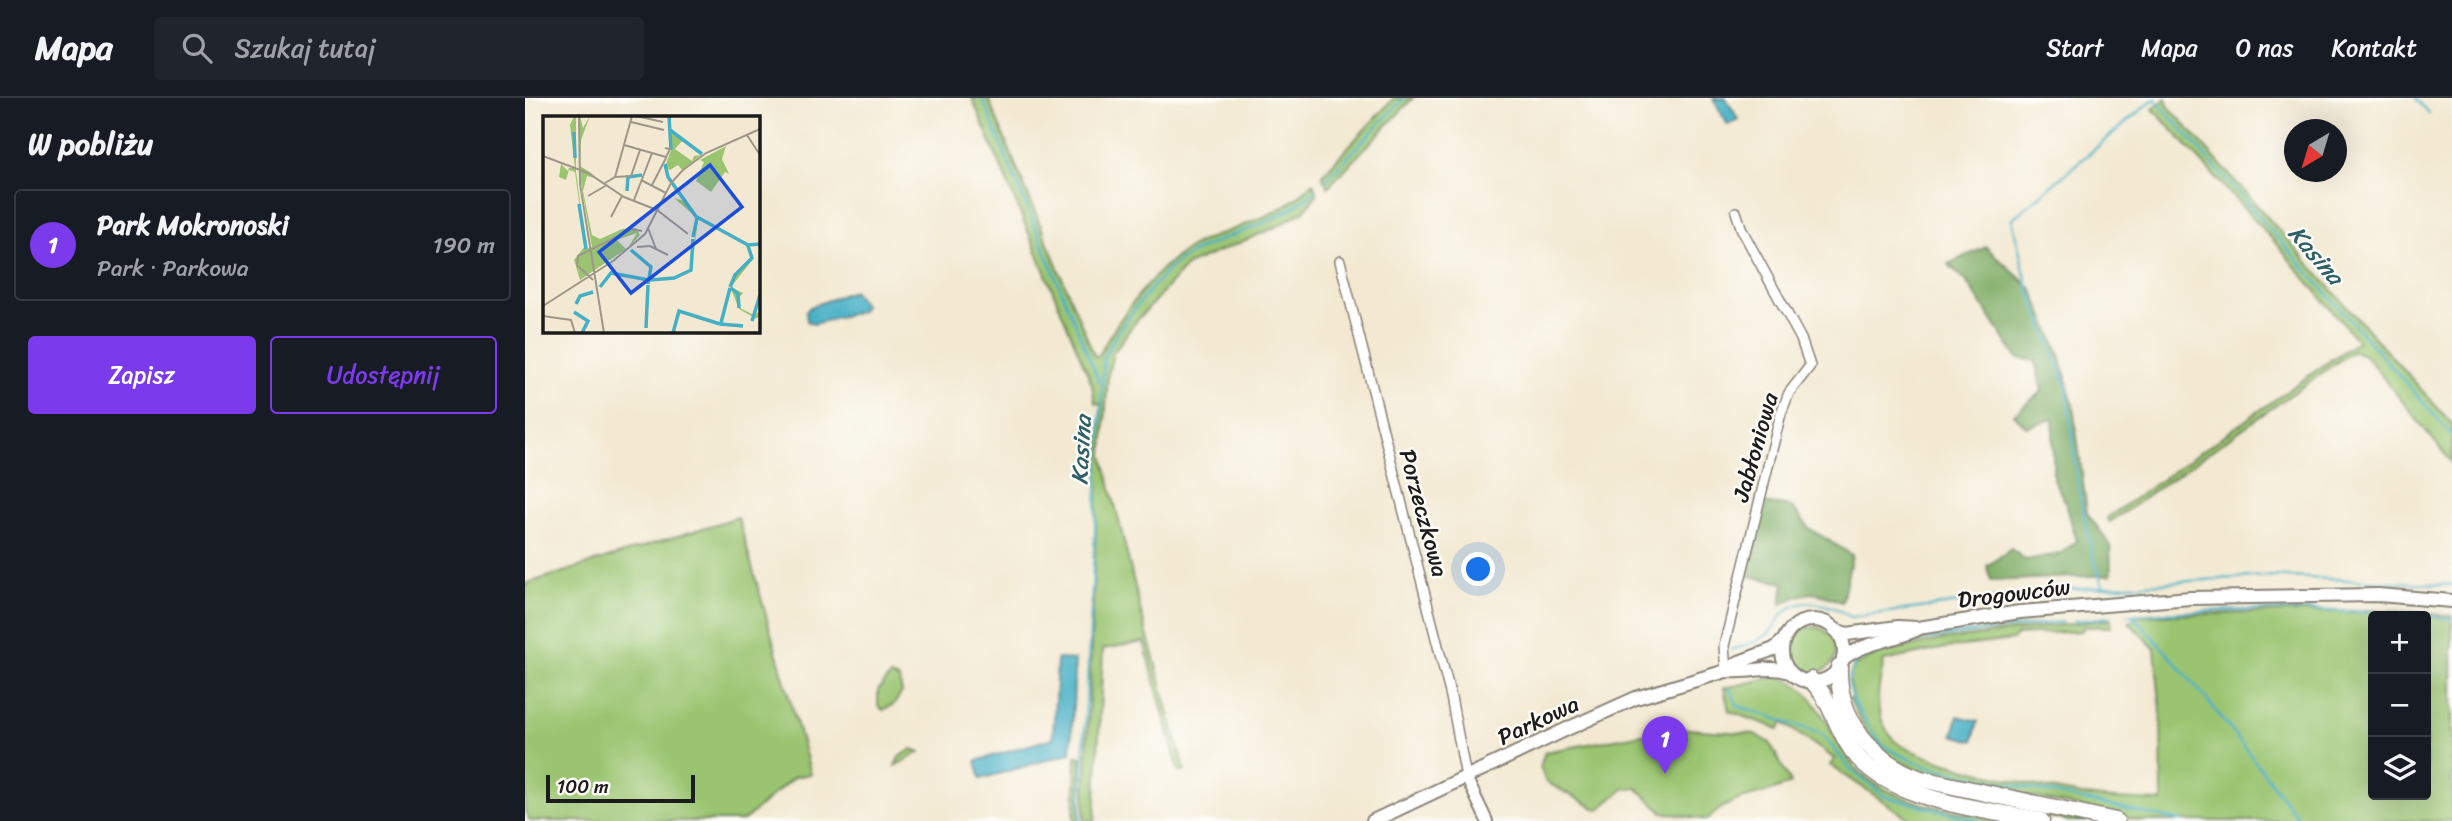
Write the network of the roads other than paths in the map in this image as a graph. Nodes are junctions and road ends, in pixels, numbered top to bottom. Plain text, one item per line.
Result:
1 (1736, 212) dead end
2 (1340, 261) dead end
3 (2452, 601) edge
4 (1918, 628) junction
5 (1835, 630) junction
6 (1783, 642) junction
7 (1841, 663) junction
8 (1726, 671) junction
9 (1790, 671) junction
10 (1811, 680) junction
11 (1466, 777) junction
12 (1373, 821) edge
13 (1487, 821) edge
14 (2041, 821) edge
15 (2116, 821) edge

1 - 8 street, Jabłoniowa
2 - 11 street, Porzeczkowa
3 - 4 main road, Drogowców
4 - 5 main road, Drogowców
4 - 7 main road, Drogowców
5 - 6 main road
5 - 7 main road
6 - 8 main road, Parkowa
6 - 9 main road
7 - 10 main road
7 - 15 highway
8 - 9 main road, Parkowa
8 - 11 main road, Parkowa
9 - 10 main road
10 - 14 highway
11 - 12 main road, Parkowa
11 - 13 street

